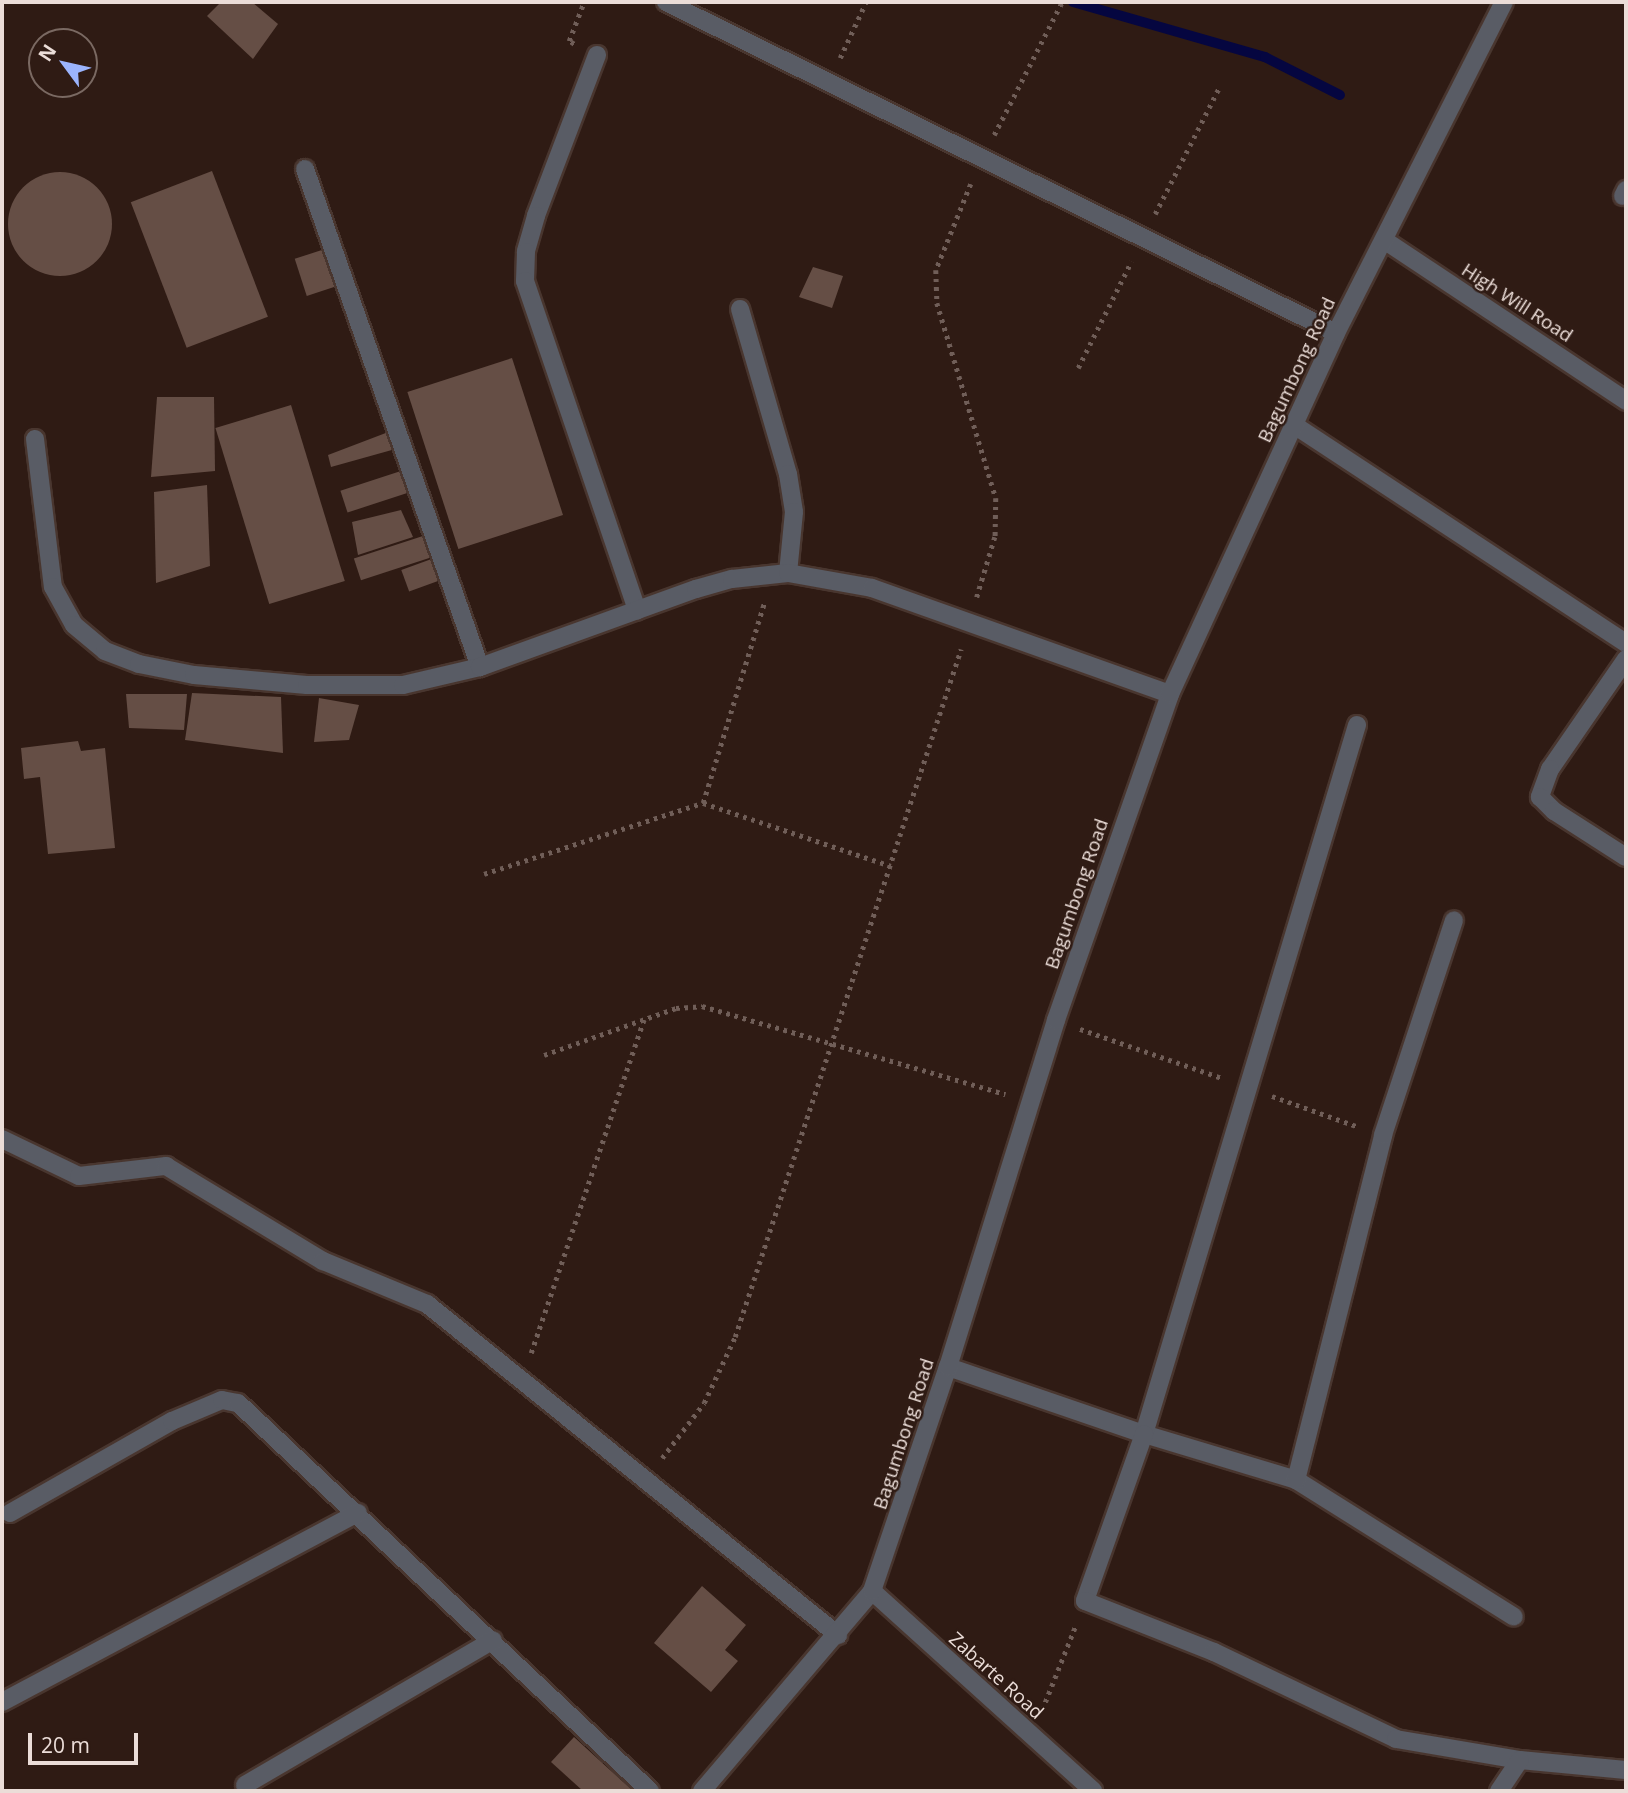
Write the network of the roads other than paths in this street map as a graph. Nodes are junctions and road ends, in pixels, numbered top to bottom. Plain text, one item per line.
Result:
1 (666, 2) edge
2 (1504, 2) edge
3 (597, 55) dead end
4 (305, 169) dead end
5 (1384, 240) junction
6 (740, 309) dead end
7 (1336, 333) junction
8 (1626, 401) edge
9 (1294, 425) junction
10 (35, 439) dead end
11 (780, 574) junction
12 (637, 610) junction
13 (1626, 643) edge
14 (1626, 659) edge
15 (480, 667) junction
16 (1170, 694) junction
17 (1357, 725) dead end
18 (1626, 857) edge
19 (1454, 920) dead end
20 (2, 1139) edge
21 (948, 1367) junction
22 (1144, 1434) junction
23 (1296, 1480) junction
24 (10, 1513) dead end
25 (358, 1513) junction
26 (872, 1591) junction
27 (1514, 1617) dead end
28 (838, 1634) junction
29 (493, 1640) junction
30 (2, 1702) edge
31 (1520, 1760) junction
32 (1626, 1770) edge
33 (245, 1784) dead end
34 (1082, 1787) edge
35 (650, 1791) edge
36 (702, 1791) edge
37 (1499, 1791) edge

1 - 7 street
2 - 5 street, Bagumbong Road
3 - 12 street
4 - 15 street
5 - 7 street, Bagumbong Road
5 - 8 street, High Will Road
6 - 11 street
7 - 9 street, Bagumbong Road
9 - 13 street
9 - 16 street, Bagumbong Road
10 - 15 street
11 - 12 street
11 - 16 street
12 - 15 street
14 - 18 street
16 - 21 street, Bagumbong Road
17 - 22 street
19 - 23 street
20 - 28 street
21 - 22 street
21 - 26 street, Bagumbong Road
22 - 23 street
22 - 31 street
23 - 27 street
24 - 25 street
25 - 29 street
25 - 30 street
26 - 28 street, Bagumbong Road
26 - 34 street, Zabarte Road
28 - 36 street, Bagumbong Road
29 - 33 street
29 - 35 street
31 - 32 street
31 - 37 street

